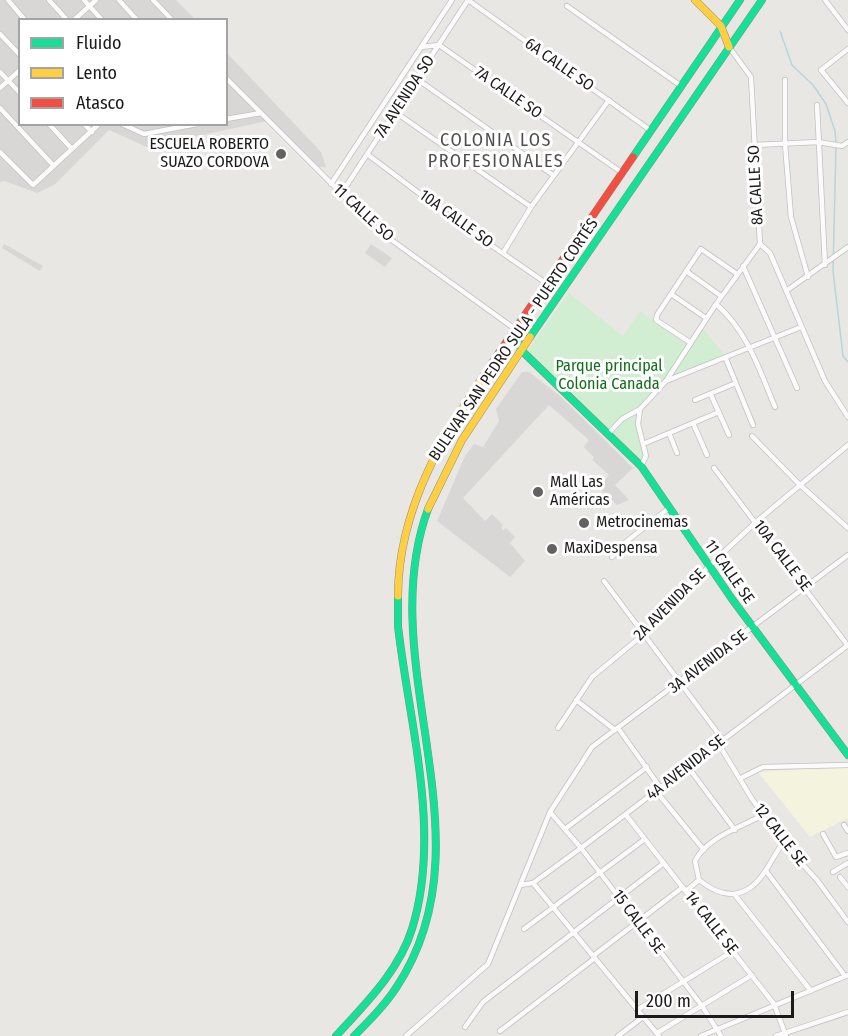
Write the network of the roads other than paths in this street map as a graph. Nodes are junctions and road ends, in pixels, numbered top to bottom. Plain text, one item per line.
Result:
1 (8, 0) edge
2 (49, 0) edge
3 (84, 0) edge
4 (96, 0) edge
5 (119, 0) edge
6 (153, 0) edge
7 (452, 0) edge
8 (468, 0) edge
9 (695, 0) edge
10 (740, 0) edge
11 (762, 0) edge
12 (825, 0) edge
13 (89, 6) junction
14 (567, 6) dead end
15 (23, 18) edge
16 (65, 18) edge
17 (76, 18) edge
18 (100, 18) edge
19 (135, 18) edge
20 (169, 18) edge
21 (721, 26) junction
22 (848, 30) edge
23 (0, 34) edge
24 (439, 45) junction
25 (421, 47) junction
26 (729, 47) junction
27 (848, 49) edge
28 (18, 53) edge
29 (0, 72) edge
30 (18, 72) edge
31 (417, 79) junction
32 (8, 80) junction
33 (228, 80) edge
34 (785, 80) dead end
35 (681, 86) junction
36 (0, 88) edge
37 (18, 91) edge
38 (609, 100) junction
39 (848, 104) edge
40 (817, 105) dead end
41 (0, 108) edge
42 (395, 112) junction
43 (261, 113) junction
44 (228, 118) edge
45 (52, 126) edge
46 (86, 126) edge
47 (97, 126) edge
48 (126, 126) edge
49 (165, 126) edge
50 (189, 126) edge
51 (650, 130) junction
52 (169, 131) junction
53 (92, 132) junction
54 (579, 142) junction
55 (818, 142) junction
56 (848, 142) edge
57 (785, 144) junction
58 (755, 146) junction
59 (72, 149) junction
60 (0, 153) edge
61 (368, 154) junction
62 (53, 165) junction
63 (621, 172) junction
64 (554, 175) junction
65 (331, 184) junction
66 (341, 194) junction
67 (531, 207) junction
68 (760, 244) junction
69 (848, 247) edge
70 (503, 252) junction
71 (825, 264) junction
72 (742, 266) junction
73 (686, 271) junction
74 (737, 274) junction
75 (808, 277) junction
76 (546, 283) junction
77 (786, 291) junction
78 (671, 294) junction
79 (721, 296) junction
80 (716, 304) junction
81 (706, 318) junction
82 (801, 327) junction
83 (514, 329) junction
84 (775, 338) junction
85 (691, 343) junction
86 (751, 348) junction
87 (521, 350) junction
88 (726, 359) junction
89 (666, 381) junction
90 (736, 383) junction
91 (797, 388) dead end
92 (711, 395) junction
93 (695, 400) dead end
94 (775, 407) dead end
95 (640, 409) junction
96 (719, 412) junction
97 (848, 417) edge
98 (693, 423) junction
99 (753, 425) dead end
100 (669, 433) junction
101 (608, 434) junction
102 (729, 435) dead end
103 (752, 436) dead end
104 (643, 444) junction
105 (848, 445) edge
106 (677, 453) dead end
107 (707, 455) dead end
108 (640, 466) junction
109 (714, 468) dead end
110 (799, 484) junction
111 (669, 508) junction
112 (756, 522) junction
113 (848, 528) edge
114 (848, 555) edge
115 (612, 557) dead end
116 (709, 566) junction
117 (604, 581) dead end
118 (806, 587) junction
119 (753, 628) junction
120 (644, 634) junction
121 (848, 645) edge
122 (680, 683) junction
123 (796, 684) junction
124 (576, 700) junction
125 (558, 728) dead end
126 (617, 729) junction
127 (720, 741) junction
128 (848, 755) edge
129 (848, 765) edge
130 (647, 767) junction
131 (687, 767) junction
132 (741, 778) junction
133 (658, 789) junction
134 (550, 812) junction
135 (626, 815) junction
136 (763, 815) junction
137 (844, 825) dead end
138 (565, 829) junction
139 (735, 830) junction
140 (848, 831) edge
141 (823, 834) dead end
142 (645, 839) junction
143 (783, 843) junction
144 (581, 848) junction
145 (704, 850) junction
146 (848, 853) edge
147 (664, 863) junction
148 (848, 863) edge
149 (766, 871) junction
150 (833, 872) dead end
151 (600, 873) junction
152 (840, 877) dead end
153 (699, 880) junction
154 (533, 883) junction
155 (520, 885) junction
156 (848, 887) edge
157 (684, 889) junction
158 (735, 895) junction
159 (619, 897) junction
160 (553, 907) junction
161 (638, 922) junction
162 (848, 922) edge
163 (524, 929) dead end
164 (574, 934) junction
165 (733, 951) junction
166 (594, 957) junction
167 (752, 975) junction
168 (846, 976) edge
169 (683, 982) junction
170 (811, 991) junction
171 (774, 1004) junction
172 (702, 1005) junction
173 (637, 1010) junction
174 (848, 1012) edge
175 (643, 1017) junction
176 (465, 1028) dead end
177 (717, 1028) junction
178 (500, 1031) dead end
179 (786, 1034) edge
180 (658, 1035) edge
181 (336, 1036) edge
182 (354, 1036) edge
183 (406, 1036) edge
184 (618, 1036) edge
185 (701, 1036) edge
186 (721, 1036) edge
187 (776, 1036) edge

1 - 15 street
2 - 16 street
3 - 13 street
4 - 13 street
5 - 19 street
6 - 20 street
7 - 25 street, 7A AVENIDA SO
8 - 24 street, 7A AVENIDA SO
8 - 38 street, 6A CALLE SO
9 - 21 main road
10 - 21 main road, BULEVAR SAN PEDRO SULA - PUERTO CORTÉS
11 - 26 main road, BULEVAR SAN PEDRO SULA - PUERTO CORTÉS
12 - 22 street
13 - 17 street
13 - 18 street
14 - 35 street
21 - 26 main road
21 - 35 main road, BULEVAR SAN PEDRO SULA - PUERTO CORTÉS
23 - 28 street
24 - 25 street
24 - 31 street, 7A AVENIDA SO
24 - 54 street, 7A CALLE SO
25 - 65 street, 7A AVENIDA SO
26 - 58 street, 8A CALLE SO
26 - 87 main road, BULEVAR SAN PEDRO SULA - PUERTO CORTÉS
27 - 39 street
29 - 32 street
30 - 32 street
31 - 42 street, 7A AVENIDA SO
31 - 64 street
32 - 36 street
32 - 37 street
33 - 43 street, 11 CALLE SO
34 - 57 street
35 - 51 main road, BULEVAR SAN PEDRO SULA - PUERTO CORTÉS
38 - 51 street, 6A CALLE SO
38 - 54 street
40 - 55 street
41 - 62 street
42 - 61 street, 7A AVENIDA SO
42 - 67 street
43 - 44 street
43 - 65 street, 11 CALLE SO
45 - 59 street
46 - 53 street
47 - 53 street
48 - 52 street
49 - 52 street
50 - 52 street
51 - 63 main road, BULEVAR SAN PEDRO SULA - PUERTO CORTÉS
53 - 59 street
54 - 63 street, 7A CALLE SO
54 - 64 street
55 - 56 street
55 - 57 street
55 - 71 street
57 - 58 street
57 - 75 street
58 - 68 street, 8A CALLE SO
59 - 62 street
60 - 62 street
61 - 66 street, 7A AVENIDA SO
61 - 70 street, 10A CALLE SO
63 - 76 main road, BULEVAR SAN PEDRO SULA - PUERTO CORTÉS
64 - 67 street
65 - 66 street, 11 CALLE SO
66 - 83 street, 11 CALLE SO
67 - 70 street
68 - 72 street
68 - 77 street, 8A CALLE SO
69 - 71 street
70 - 76 street, 10A CALLE SO
71 - 75 street
72 - 74 street
72 - 84 street
73 - 74 street
73 - 78 street
73 - 79 street
74 - 79 street
75 - 77 street
76 - 83 main road, BULEVAR SAN PEDRO SULA - PUERTO CORTÉS
77 - 82 street, 8A CALLE SO
78 - 81 street
78 - 85 street
79 - 80 street
80 - 81 street
80 - 86 street
81 - 85 street
82 - 84 street
82 - 97 street, 8A CALLE SO
83 - 87 main road, 11 CALLE SE
83 - 181 main road, BULEVAR SAN PEDRO SULA - PUERTO CORTÉS
84 - 86 street
84 - 91 street
85 - 89 street
86 - 88 street
86 - 94 street
87 - 101 main road, 11 CALLE SE
87 - 182 main road, BULEVAR SAN PEDRO SULA - PUERTO CORTÉS
88 - 89 street
88 - 90 street
89 - 95 street
90 - 92 street
90 - 99 street
92 - 93 street
92 - 96 street
95 - 101 street
95 - 104 street
96 - 98 street
96 - 102 street
98 - 100 street
98 - 107 street
100 - 104 street
100 - 106 street
101 - 108 main road, 11 CALLE SE
103 - 110 street
104 - 108 street
105 - 110 street, 2A AVENIDA SE
108 - 111 main road, 11 CALLE SE
109 - 112 street, 10A CALLE SE
110 - 112 street, 2A AVENIDA SE
110 - 113 street
111 - 115 street
111 - 116 main road, 11 CALLE SE
112 - 116 street, 2A AVENIDA SE
112 - 118 street, 10A CALLE SE
114 - 118 street, 3A AVENIDA SE
116 - 119 main road, 11 CALLE SE
116 - 120 street, 2A AVENIDA SE
117 - 120 street, 12 CALLE SE
118 - 119 street, 3A AVENIDA SE
118 - 121 street, 10A CALLE SE
119 - 122 street, 3A AVENIDA SE
119 - 123 main road, 11 CALLE SE
120 - 122 street, 12 CALLE SE
120 - 124 street, 2A AVENIDA SE
121 - 123 street, 4A AVENIDA SE
122 - 126 street, 3A AVENIDA SE
122 - 127 street, 12 CALLE SE
123 - 127 street, 4A AVENIDA SE
123 - 128 main road, 11 CALLE SE
124 - 125 street, 2A AVENIDA SE
124 - 126 street
126 - 130 street
126 - 134 street, 3A AVENIDA SE
127 - 131 street, 4A AVENIDA SE
127 - 132 street, 12 CALLE SE
129 - 132 street
130 - 133 street
130 - 138 street
131 - 133 street, 4A AVENIDA SE
131 - 139 street
132 - 136 street, 12 CALLE SE
133 - 135 street, 4A AVENIDA SE
133 - 145 street
134 - 138 street, 15 CALLE SE
134 - 155 street
135 - 142 street, 14 CALLE SE
135 - 144 street, 4A AVENIDA SE
136 - 139 street
136 - 143 street, 12 CALLE SE
137 - 140 street
138 - 144 street, 15 CALLE SE
139 - 145 street
141 - 146 street
142 - 147 street, 14 CALLE SE
142 - 151 street
143 - 149 street
143 - 162 street, 12 CALLE SE
144 - 151 street, 15 CALLE SE
144 - 154 street, 4A AVENIDA SE
145 - 153 street
147 - 157 street, 14 CALLE SE
147 - 159 street
148 - 150 street
149 - 158 street
149 - 168 street
151 - 159 street, 15 CALLE SE
151 - 160 street
152 - 156 street
153 - 157 street
153 - 158 street
154 - 155 street, 4A AVENIDA SE
154 - 160 street
155 - 183 street
157 - 161 street
157 - 165 street, 14 CALLE SE
158 - 170 street
159 - 161 street, 15 CALLE SE
159 - 164 street
160 - 163 street
160 - 164 street
161 - 166 street
161 - 169 street, 15 CALLE SE
164 - 166 street
164 - 176 street
165 - 167 street, 14 CALLE SE
165 - 169 street
166 - 173 street
166 - 178 street
167 - 171 street, 14 CALLE SE
167 - 172 street
168 - 170 street
169 - 172 street, 15 CALLE SE
169 - 173 street
170 - 171 street
171 - 177 street
171 - 179 street, 14 CALLE SE
172 - 177 street, 15 CALLE SE
172 - 180 street
173 - 175 street
174 - 179 street
175 - 180 street
175 - 184 street
177 - 185 street
177 - 186 street, 15 CALLE SE
179 - 187 street

